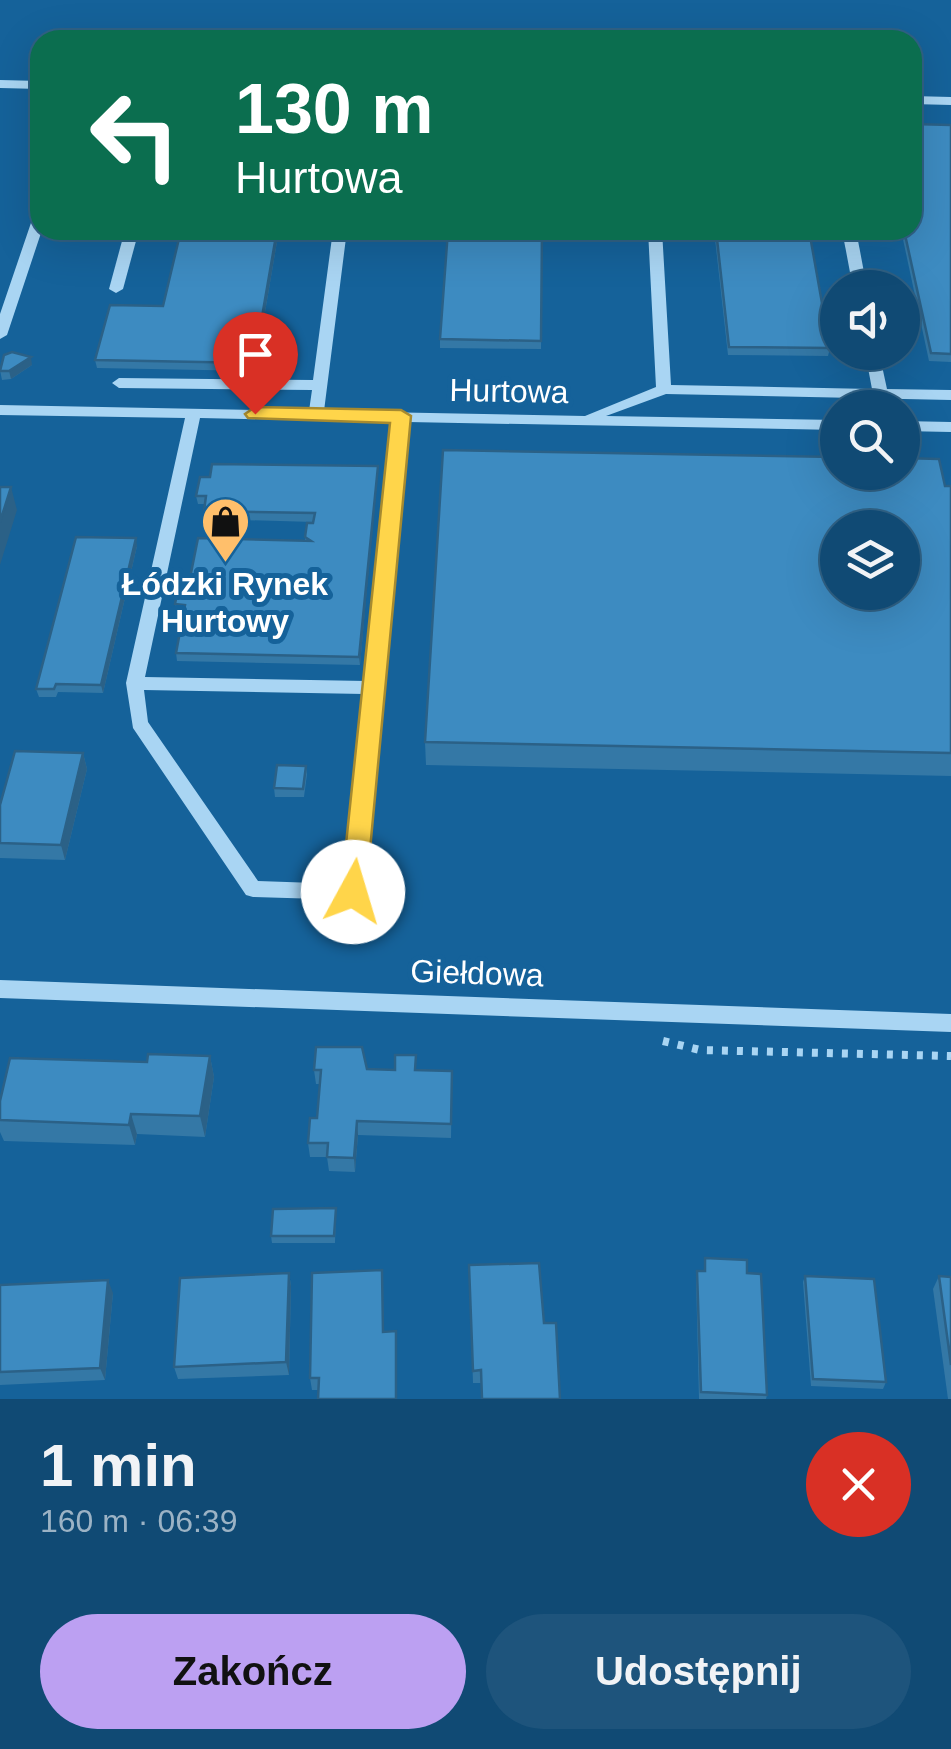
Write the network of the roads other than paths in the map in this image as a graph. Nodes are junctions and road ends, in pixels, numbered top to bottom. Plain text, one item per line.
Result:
1 (0, 84) edge
2 (30, 85) edge
3 (922, 100) edge
4 (951, 100) edge
5 (32, 240) edge
6 (129, 240) edge
7 (339, 240) edge
8 (656, 240) edge
9 (851, 240) edge
10 (857, 270) edge
11 (116, 289) dead end
12 (0, 335) edge
13 (119, 383) dead end
14 (320, 385) junction
15 (664, 390) junction
16 (820, 392) edge
17 (920, 394) edge
18 (951, 394) edge
19 (0, 410) edge
20 (194, 412) junction
21 (316, 415) junction
22 (401, 416) junction
23 (574, 420) junction
24 (820, 425) edge
25 (920, 426) edge
26 (951, 427) edge
27 (135, 683) junction
28 (374, 688) junction
29 (0, 989) edge
30 (951, 1023) edge

1 - 2 street
3 - 4 street
5 - 12 street
6 - 11 street
7 - 14 street
8 - 15 street
9 - 10 street
13 - 14 street
14 - 21 street
15 - 16 street
15 - 23 street
17 - 18 street
19 - 20 street, Hurtowa
20 - 21 street, Hurtowa
20 - 27 street
21 - 22 street, Hurtowa
22 - 23 street, Hurtowa
22 - 28 street
23 - 24 street, Hurtowa
25 - 26 street
27 - 28 street
27 - 28 street
29 - 30 street, Giełdowa

